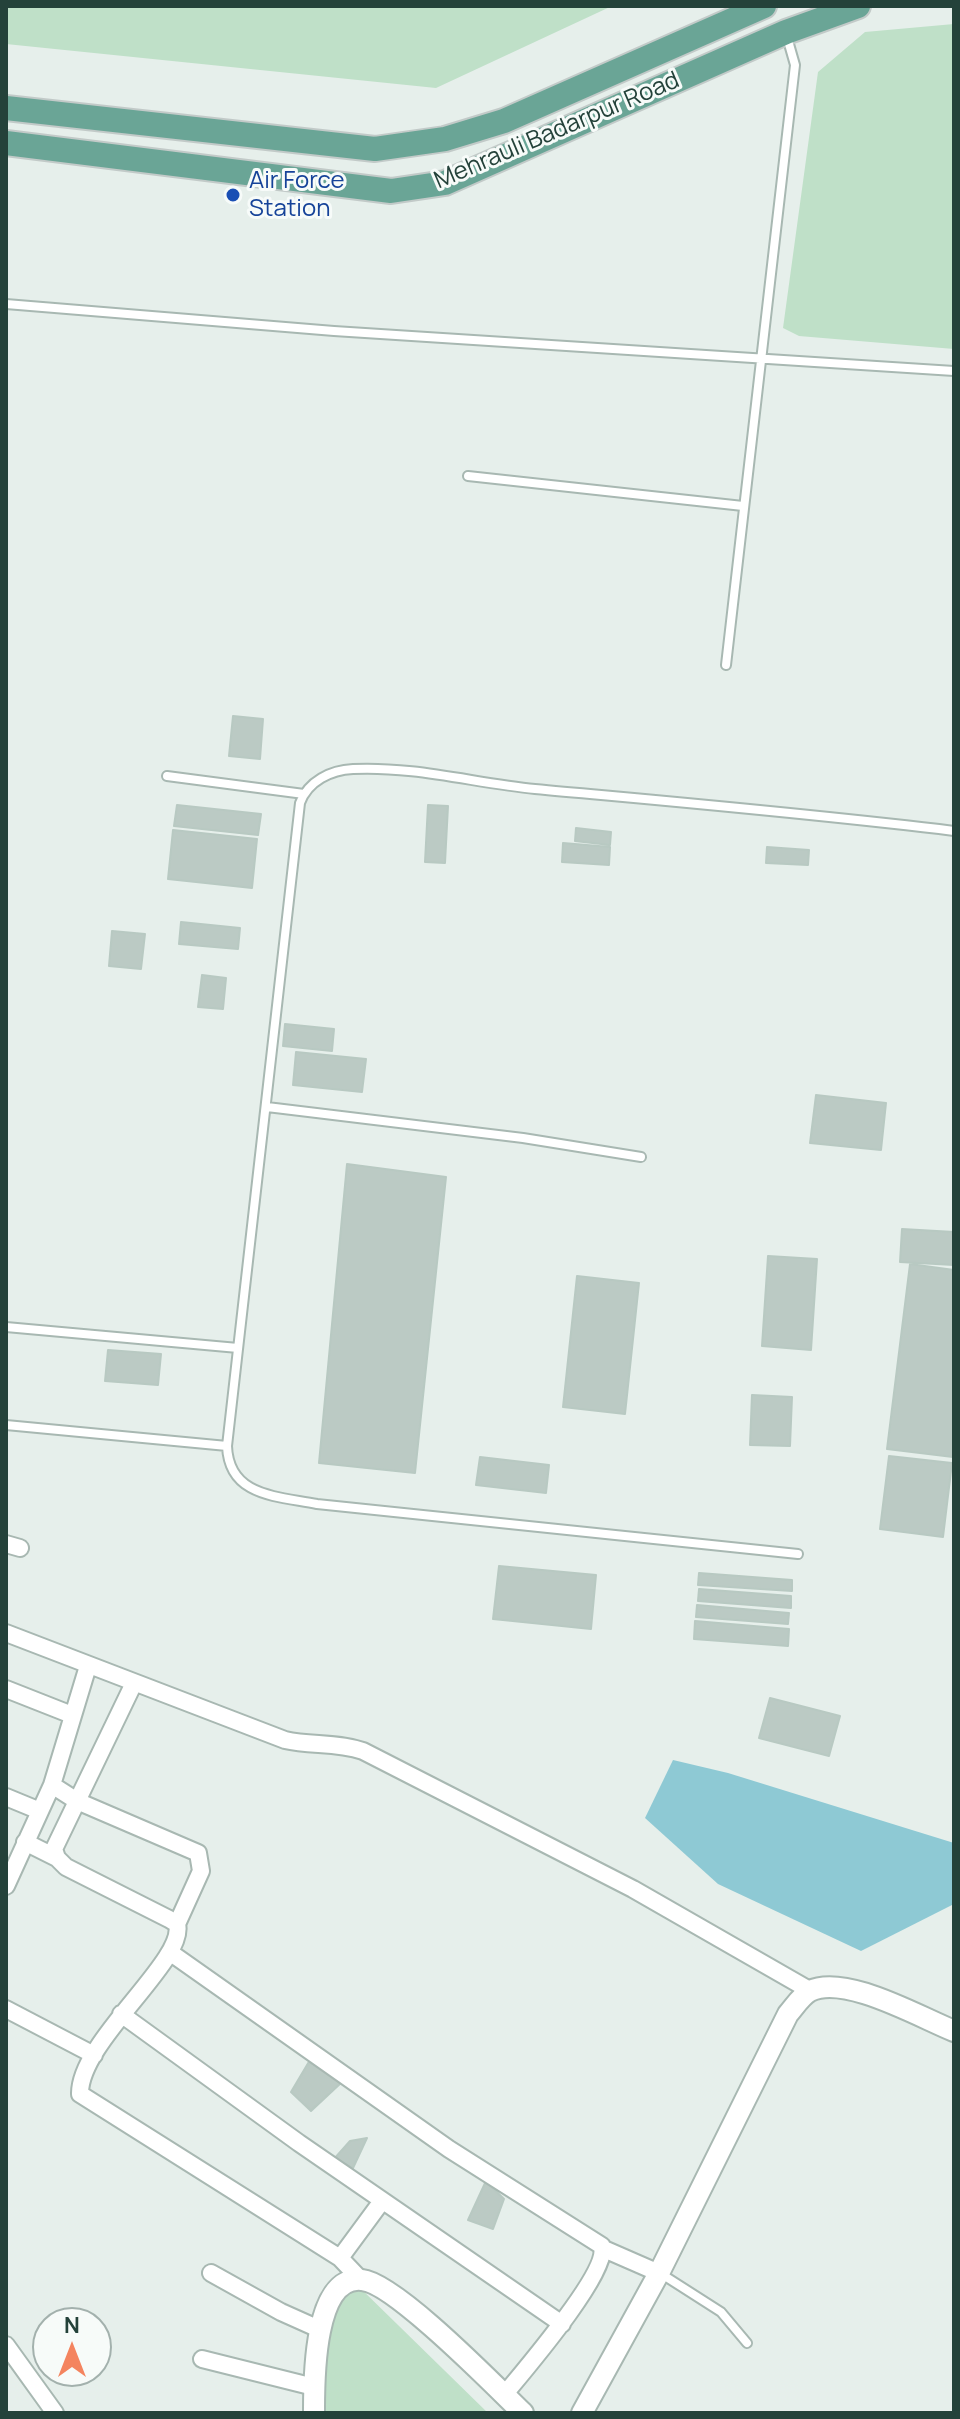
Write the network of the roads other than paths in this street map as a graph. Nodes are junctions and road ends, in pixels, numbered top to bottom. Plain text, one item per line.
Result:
1 (764, 6) edge
2 (778, 6) edge
3 (858, 6) edge
4 (786, 32) junction
5 (6, 108) edge
6 (6, 143) edge
7 (6, 304) edge
8 (759, 358) junction
9 (954, 371) edge
10 (468, 476) dead end
11 (743, 506) junction
12 (726, 665) dead end
13 (167, 776) dead end
14 (304, 794) junction
15 (954, 831) edge
16 (267, 1107) junction
17 (641, 1157) dead end
18 (6, 1327) edge
19 (238, 1348) junction
20 (6, 1425) edge
21 (227, 1446) junction
22 (798, 1554) dead end
23 (6, 1633) edge
24 (88, 1666) junction
25 (134, 1683) junction
26 (6, 1689) edge
27 (72, 1715) junction
28 (52, 1785) junction
29 (6, 1797) edge
30 (77, 1801) junction
31 (40, 1811) junction
32 (25, 1842) junction
33 (57, 1858) junction
34 (6, 1886) edge
35 (177, 1924) junction
36 (171, 1953) junction
37 (811, 1991) junction
38 (6, 2009) edge
39 (121, 2014) junction
40 (954, 2031) edge
41 (94, 2055) junction
42 (382, 2201) junction
43 (604, 2249) junction
44 (340, 2258) junction
45 (211, 2273) dead end
46 (659, 2273) junction
47 (360, 2279) junction
48 (562, 2324) junction
49 (319, 2329) junction
50 (747, 2343) dead end
51 (6, 2345) edge
52 (202, 2359) dead end
53 (314, 2387) junction
54 (504, 2395) junction
55 (55, 2413) edge
56 (314, 2413) edge
57 (523, 2413) edge
58 (582, 2413) edge

1 - 5 main road, Mehrauli Badarpur Road
2 - 4 main road
3 - 4 main road, Mehrauli Badarpur Road
4 - 6 main road, Mehrauli Badarpur Road
4 - 8 lane
7 - 8 lane
8 - 9 lane
8 - 11 lane
10 - 11 lane
11 - 12 lane
13 - 14 lane
14 - 15 lane
14 - 16 lane
16 - 17 lane
16 - 19 lane
18 - 19 lane
19 - 21 lane
20 - 21 lane
21 - 22 lane
23 - 24 street
24 - 25 street
24 - 27 street
25 - 30 street
25 - 37 street
26 - 27 street
27 - 28 street
28 - 30 street
28 - 31 street
29 - 31 street
30 - 33 street
30 - 35 street
31 - 32 street
32 - 33 street
32 - 34 street
33 - 35 street
35 - 36 street
36 - 39 street
36 - 43 street
37 - 40 street
37 - 46 street
38 - 41 street
39 - 41 street
39 - 42 street
41 - 44 street
42 - 44 street
42 - 48 street
43 - 46 street
43 - 48 street
44 - 47 street
45 - 49 street
46 - 50 lane
46 - 58 street
47 - 49 street
47 - 54 street
48 - 54 street
49 - 53 street
51 - 55 street
52 - 53 street
53 - 56 street
54 - 57 street

